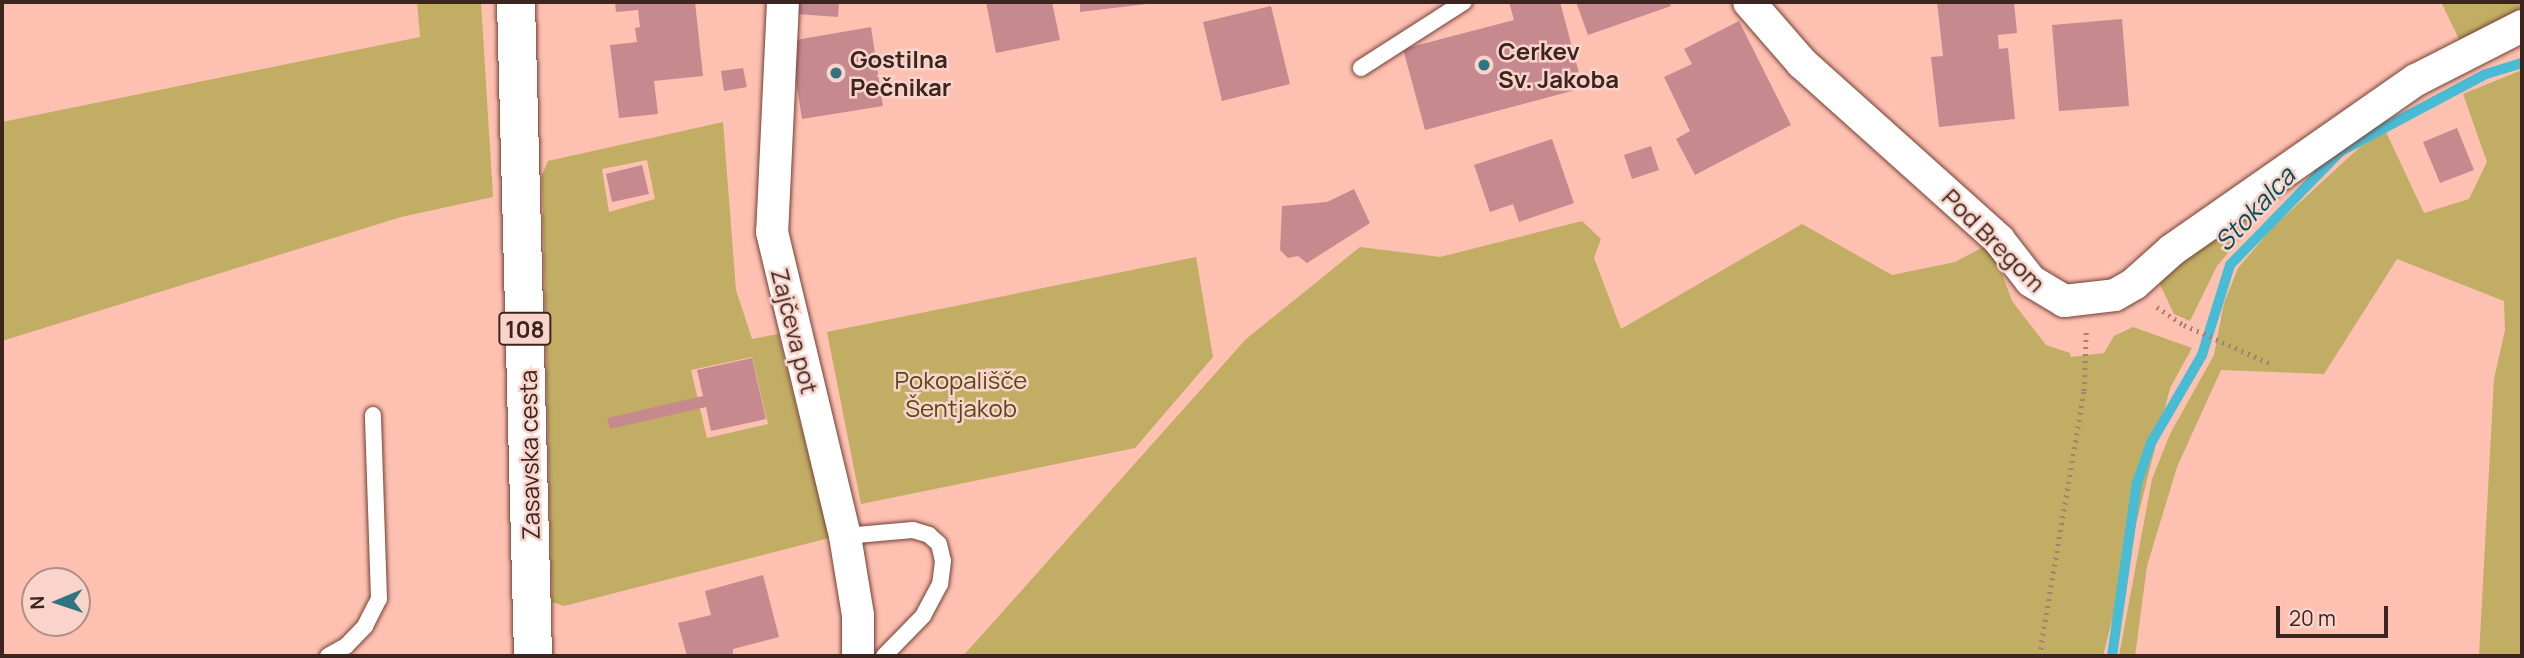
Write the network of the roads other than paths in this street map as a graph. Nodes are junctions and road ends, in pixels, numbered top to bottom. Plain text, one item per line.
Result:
1 (516, 2) edge
2 (783, 2) edge
3 (1464, 2) edge
4 (1749, 2) edge
5 (2522, 26) edge
6 (1360, 68) dead end
7 (373, 415) dead end
8 (845, 536) junction
9 (328, 656) edge
10 (533, 656) edge
11 (858, 656) edge
12 (884, 656) edge

1 - 10 main road, Zasavska cesta / 108
2 - 8 street, Zajčeva pot
3 - 6 lane
4 - 5 street, Pod Bregom
7 - 9 lane
8 - 11 street, Zajčeva pot
8 - 12 lane

